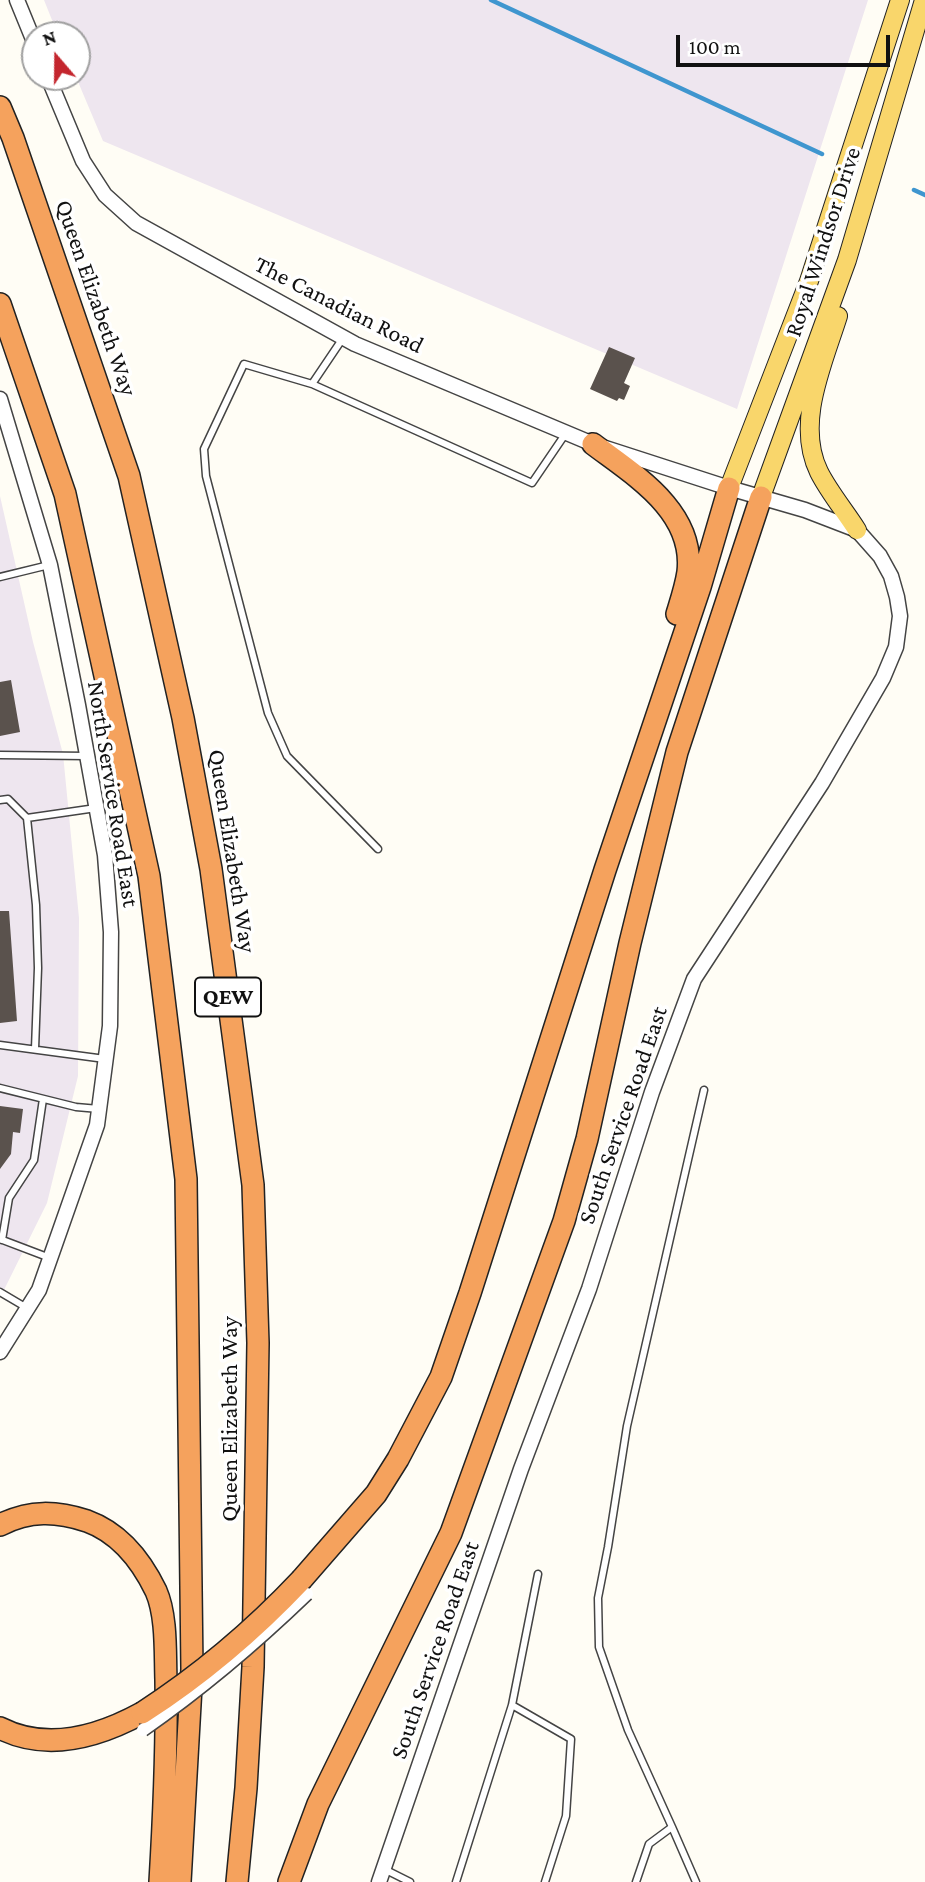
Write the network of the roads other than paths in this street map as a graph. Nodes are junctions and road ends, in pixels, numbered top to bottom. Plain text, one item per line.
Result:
1 (17, 0) edge
2 (900, 0) edge
3 (924, 0) edge
4 (26, 21) edge
5 (54, 91) edge
6 (0, 107) edge
7 (847, 260) junction
8 (0, 304) edge
9 (343, 338) junction
10 (312, 384) junction
11 (0, 399) edge
12 (566, 433) junction
13 (5, 434) edge
14 (593, 444) junction
15 (729, 488) junction
16 (761, 497) junction
17 (857, 530) junction
18 (50, 565) junction
19 (0, 577) edge
20 (669, 675) junction
21 (0, 755) edge
22 (87, 756) junction
23 (0, 800) edge
24 (96, 808) junction
25 (27, 818) junction
26 (378, 849) dead end
27 (0, 1045) edge
28 (35, 1049) junction
29 (106, 1059) junction
30 (0, 1088) edge
31 (704, 1090) dead end
32 (43, 1099) junction
33 (99, 1110) junction
34 (1, 1239) edge
35 (50, 1258) junction
36 (0, 1292) edge
37 (27, 1308) junction
38 (0, 1352) edge
39 (0, 1525) edge
40 (538, 1574) dead end
41 (512, 1705) junction
42 (0, 1728) edge
43 (672, 1827) junction
44 (382, 1876) edge
45 (160, 1882) edge
46 (180, 1882) edge
47 (237, 1882) edge
48 (289, 1882) edge
49 (410, 1882) edge
50 (456, 1882) edge
51 (545, 1882) edge
52 (636, 1882) edge
53 (696, 1882) edge

1 - 4 street
2 - 15 main road, Royal Windsor Drive
3 - 7 main road, Royal Windsor Drive
5 - 9 street, The Canadian Road
6 - 47 highway, Queen Elizabeth Way / QEW
7 - 16 main road, Royal Windsor Drive
7 - 17 main road
8 - 46 highway, Queen Elizabeth Way / QEW
9 - 10 lane
9 - 12 street, The Canadian Road
10 - 12 lane
10 - 26 lane
11 - 13 street, North Service Road East
12 - 14 street, The Canadian Road
13 - 18 street, North Service Road East
14 - 15 street, The Canadian Road
14 - 20 highway
15 - 16 street, South Service Road East
15 - 20 highway
16 - 17 street, South Service Road East
16 - 48 highway
17 - 44 street, South Service Road East
18 - 19 lane
18 - 22 street, North Service Road East
20 - 42 highway, bridge
21 - 22 lane
22 - 24 street, North Service Road East
23 - 25 lane
24 - 25 lane
24 - 29 street, North Service Road East
25 - 28 lane
27 - 28 lane
28 - 29 lane
29 - 33 street, North Service Road East
30 - 32 lane
31 - 43 lane
32 - 33 lane
32 - 34 lane
33 - 35 street, North Service Road East
34 - 35 lane
35 - 37 street, North Service Road East
36 - 37 lane
37 - 38 street, North Service Road East
39 - 45 highway
40 - 41 lane
41 - 50 lane
41 - 51 lane
43 - 52 lane
43 - 53 lane
44 - 49 lane

